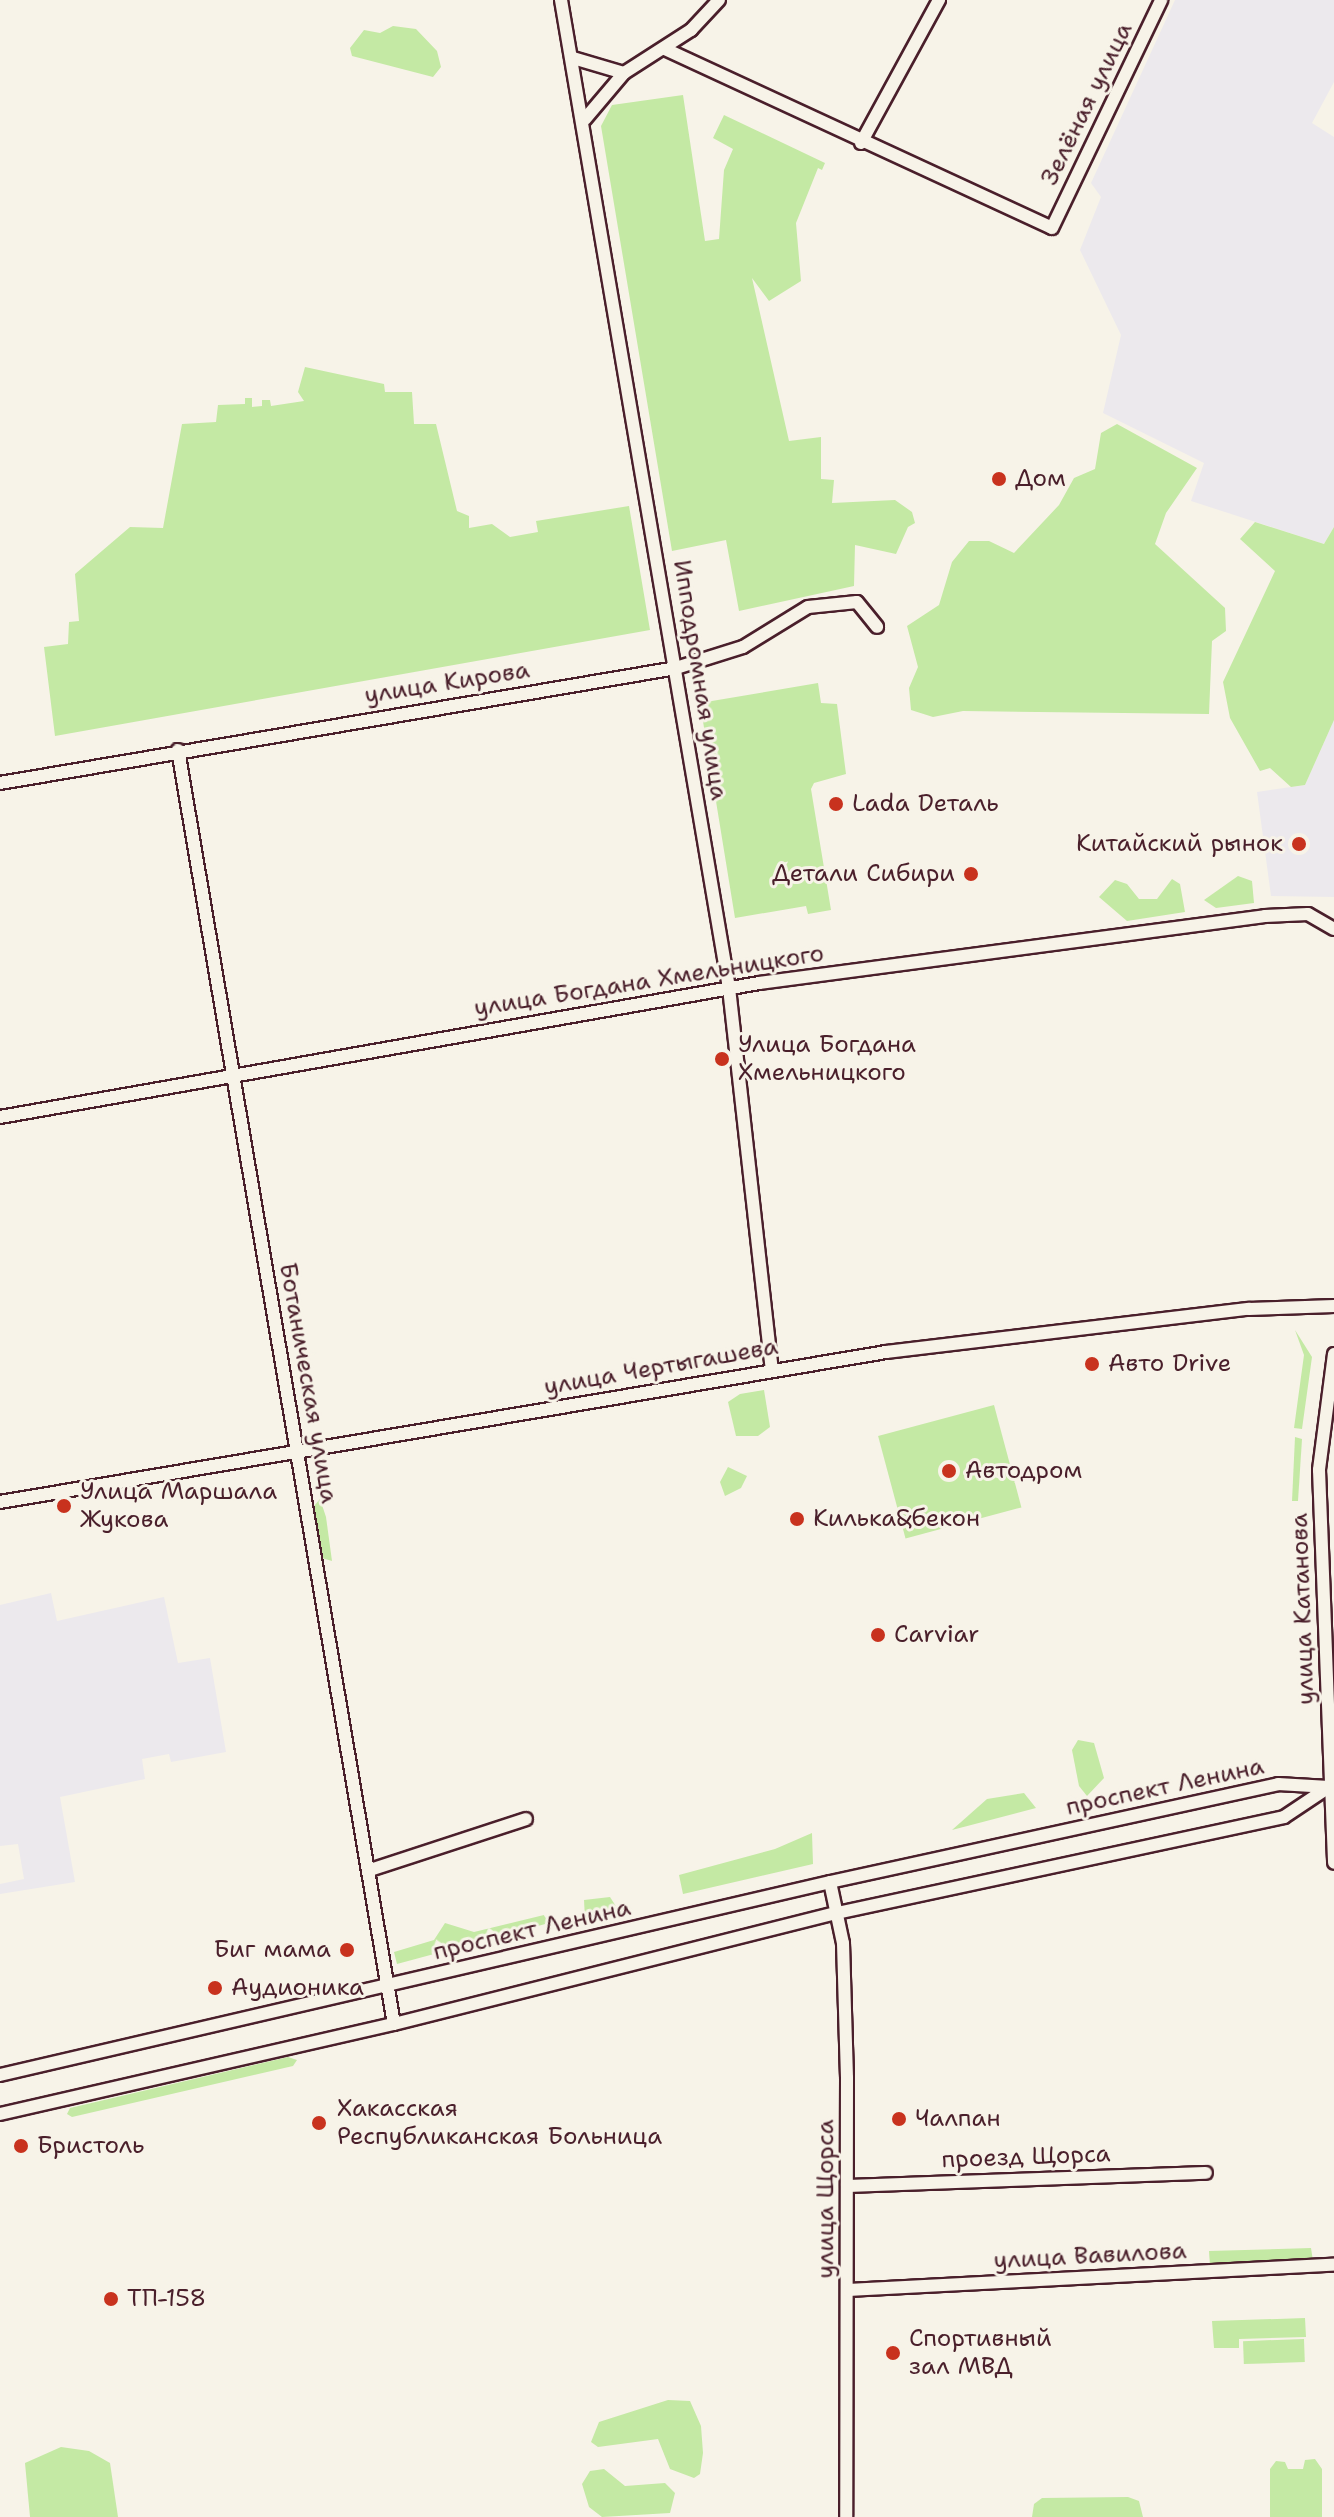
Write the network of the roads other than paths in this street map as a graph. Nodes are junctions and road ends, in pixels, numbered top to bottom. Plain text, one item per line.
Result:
1 (561, 0) edge
2 (719, 0) edge
3 (939, 0) edge
4 (1161, 0) edge
5 (665, 49) junction
6 (573, 58) junction
7 (624, 73) junction
8 (585, 119) junction
9 (861, 143) junction
10 (877, 627) dead end
11 (676, 668) junction
12 (178, 750) junction
13 (0, 783) edge
14 (1334, 929) edge
15 (729, 988) junction
16 (234, 1074) junction
17 (0, 1117) edge
18 (1334, 1306) edge
19 (1334, 1354) edge
20 (772, 1370) junction
21 (297, 1451) junction
22 (0, 1502) edge
23 (1329, 1787) junction
24 (526, 1819) dead end
25 (1334, 1863) edge
26 (370, 1870) junction
27 (830, 1882) junction
28 (837, 1913) junction
29 (388, 1987) junction
30 (394, 2024) junction
31 (0, 2075) edge
32 (0, 2114) edge
33 (1206, 2173) dead end
34 (847, 2186) junction
35 (1334, 2265) edge
36 (849, 2290) junction
37 (846, 2517) edge

1 - 6 street, Ипподромная улица
2 - 5 street
3 - 9 street
4 - 9 street, Зелёная улица
5 - 7 street
5 - 9 street
6 - 7 street
6 - 8 street, Ипподромная улица
7 - 8 street
8 - 11 street, Ипподромная улица
10 - 11 street, улица Кирова
11 - 12 street, улица Кирова
11 - 15 street, Ипподромная улица
12 - 13 street, улица Кирова
12 - 16 street, Ботаническая улица
14 - 15 street, улица Богдана Хмельницкого
15 - 16 street, улица Богдана Хмельницкого
15 - 20 street, Ипподромная улица
16 - 17 street, улица Богдана Хмельницкого
16 - 21 street, Ботаническая улица
18 - 20 street, улица Чертыгашева
19 - 23 street, улица Катанова
20 - 21 street, улица Чертыгашева
21 - 22 street, улица Чертыгашева
21 - 26 street, Ботаническая улица
23 - 25 street, улица Катанова
23 - 27 street, проспект Ленина
23 - 28 street
24 - 26 street
26 - 29 street, Ботаническая улица
27 - 28 street, улица Щорса
27 - 29 street, проспект Ленина
28 - 30 street
28 - 34 street, улица Щорса
29 - 30 street, Ботаническая улица
29 - 31 street, проспект Ленина
30 - 32 street
33 - 34 street, проезд Щорса
34 - 36 street, улица Щорса
35 - 36 street, улица Вавилова
36 - 37 street, улица Щорса

